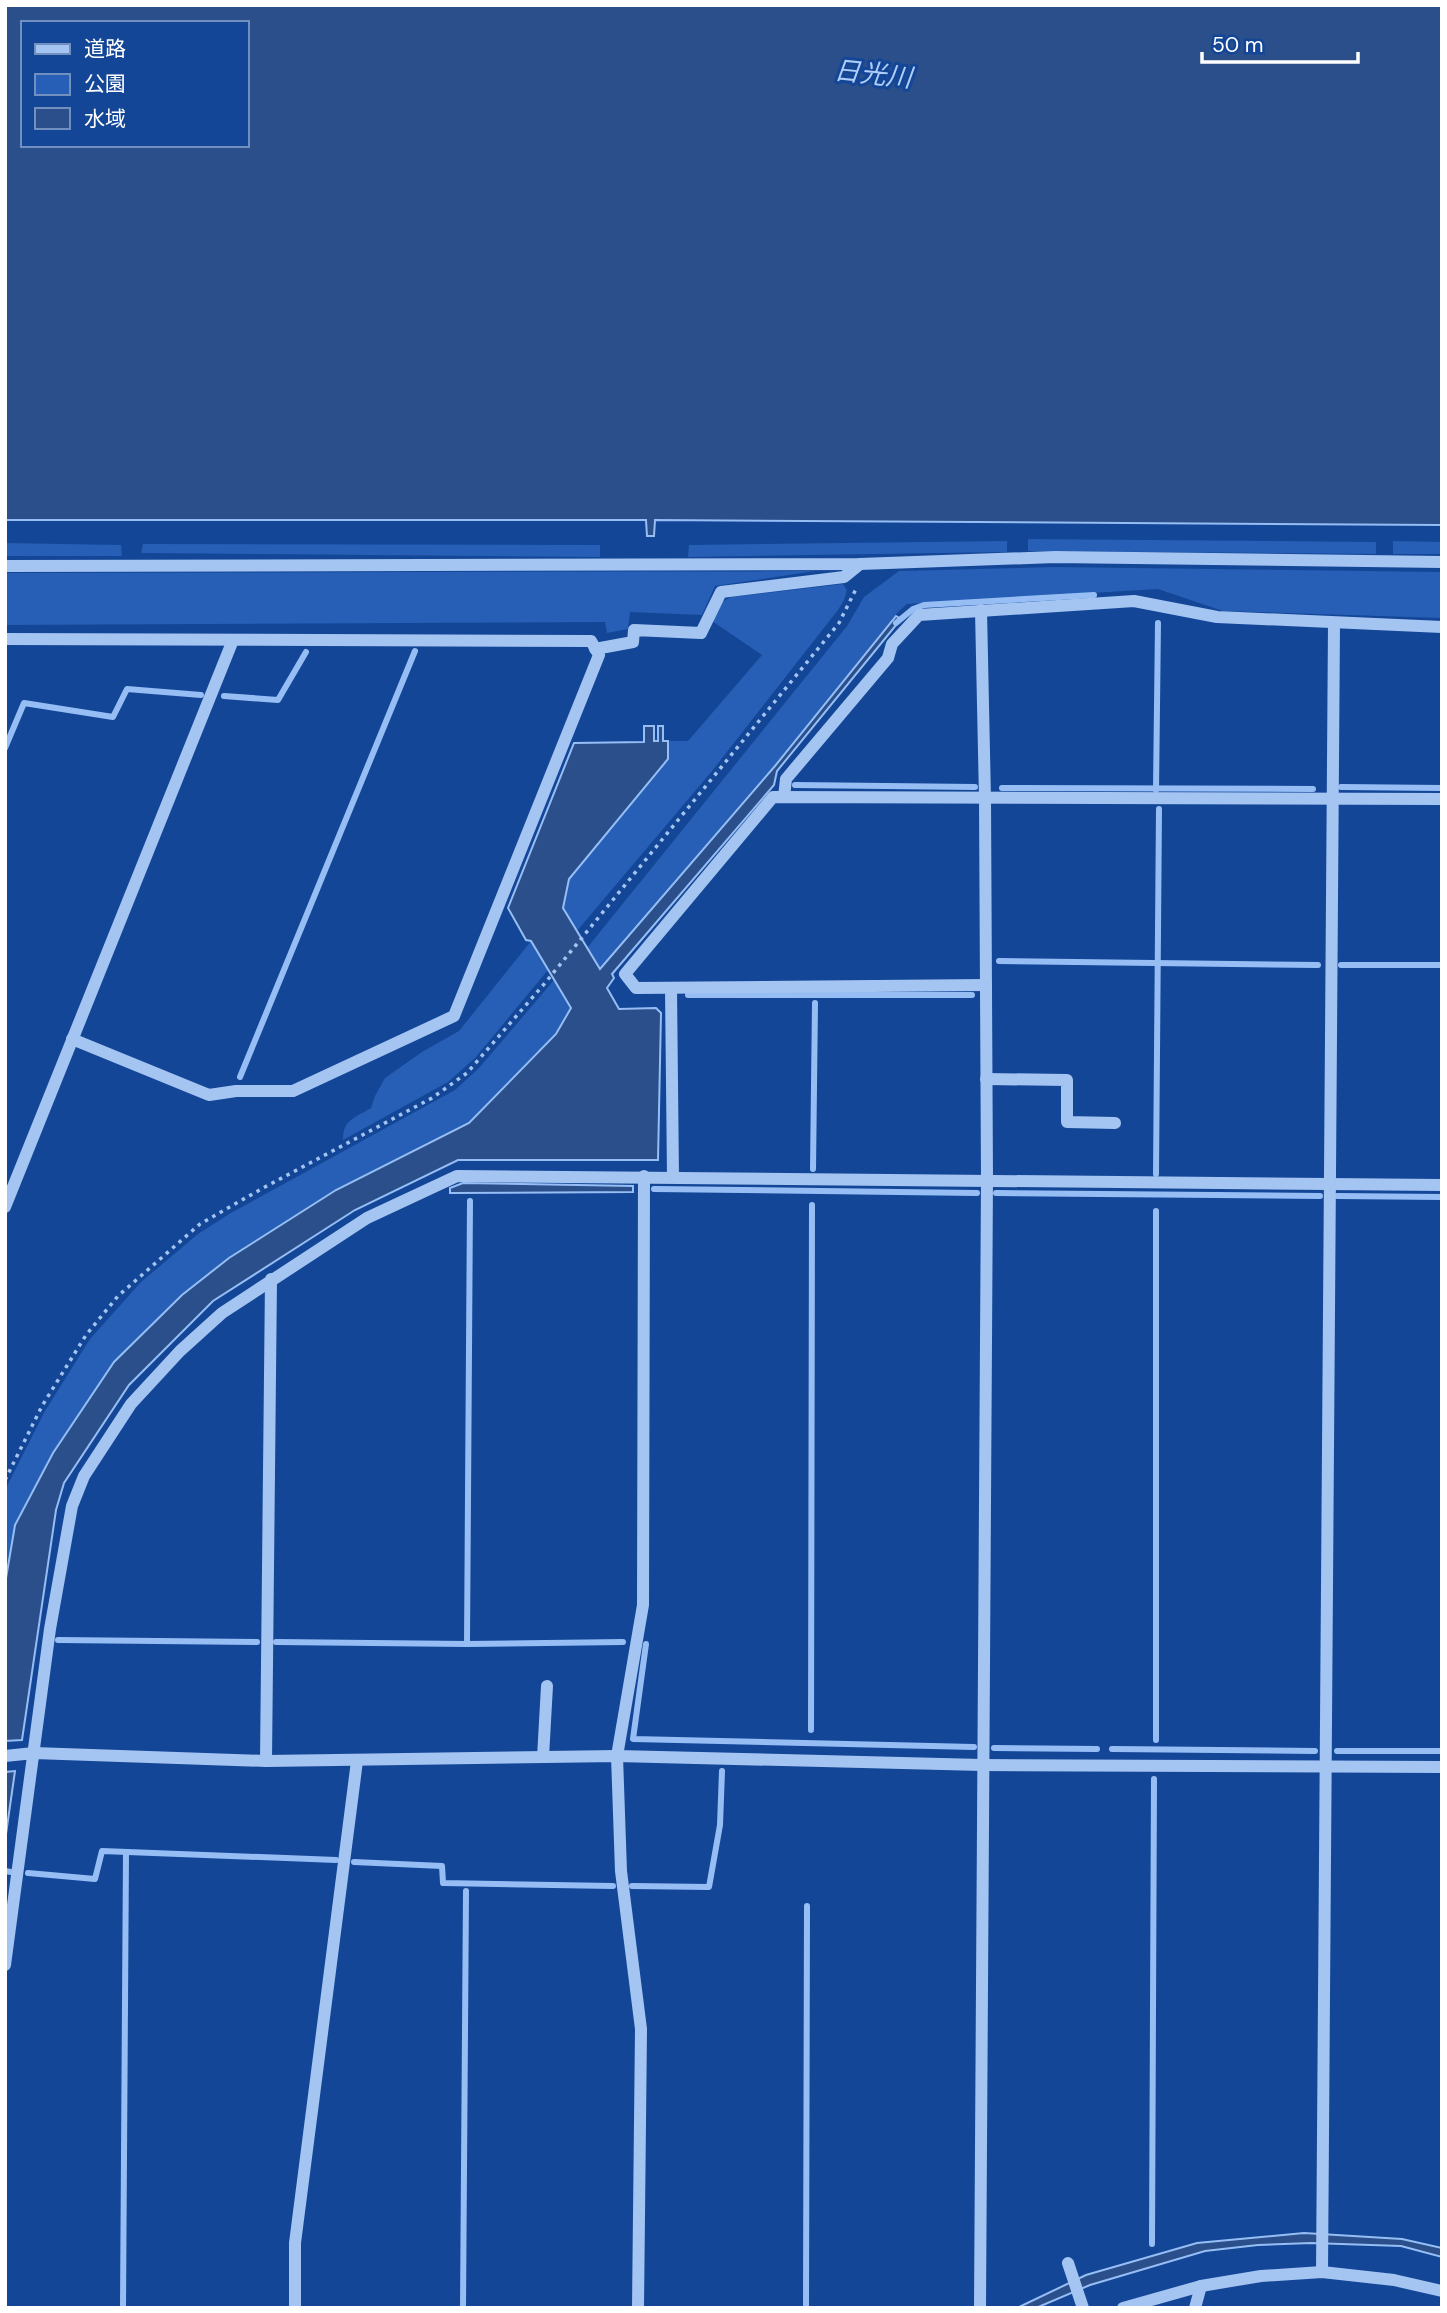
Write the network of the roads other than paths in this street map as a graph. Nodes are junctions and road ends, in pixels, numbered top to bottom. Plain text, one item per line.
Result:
1 (1442, 562) edge
2 (860, 564) junction
3 (5, 566) edge
4 (981, 610) junction
5 (1334, 624) junction
6 (1442, 627) edge
7 (5, 639) edge
8 (233, 640) junction
9 (595, 649) junction
10 (784, 797) junction
11 (1332, 798) junction
12 (985, 799) junction
13 (1442, 799) edge
14 (986, 985) junction
15 (671, 988) junction
16 (72, 1038) junction
17 (986, 1079) junction
18 (1115, 1123) dead end
19 (644, 1177) junction
20 (673, 1177) junction
21 (987, 1180) junction
22 (1329, 1183) junction
23 (1442, 1185) edge
24 (5, 1207) edge
25 (271, 1279) junction
26 (547, 1686) dead end
27 (34, 1753) junction
28 (5, 1756) edge
29 (617, 1756) junction
30 (543, 1758) junction
31 (266, 1761) junction
32 (357, 1761) junction
33 (982, 1765) junction
34 (1327, 1767) junction
35 (1442, 1767) edge
36 (5, 1965) edge
37 (1068, 2263) dead end
38 (1322, 2272) junction
39 (1200, 2286) junction
40 (1442, 2291) edge
41 (295, 2308) edge
42 (638, 2308) edge
43 (980, 2308) edge
44 (1083, 2308) edge
45 (1123, 2308) edge
46 (1195, 2308) edge

1 - 2 street
2 - 3 street
2 - 9 street
4 - 5 street
4 - 10 street
4 - 12 street
5 - 6 street
5 - 11 street
7 - 8 street
8 - 9 street
8 - 16 street
9 - 16 street
10 - 12 street
10 - 15 street
11 - 12 street
11 - 13 street
11 - 22 street
12 - 14 street
14 - 15 street
14 - 17 street
15 - 20 street
16 - 24 street
17 - 18 street
17 - 21 street
19 - 20 street
19 - 25 street
19 - 29 street
20 - 21 street
21 - 22 street
21 - 33 street
22 - 23 street
22 - 34 street
25 - 27 street
25 - 31 street
26 - 30 street
27 - 28 street
27 - 31 street
27 - 36 street
29 - 30 street
29 - 33 street
29 - 42 street
30 - 32 street
31 - 32 street
32 - 41 street
33 - 34 street
33 - 43 street
34 - 35 street
34 - 38 street
37 - 44 street
38 - 39 street
38 - 40 street
39 - 45 street
39 - 46 street

